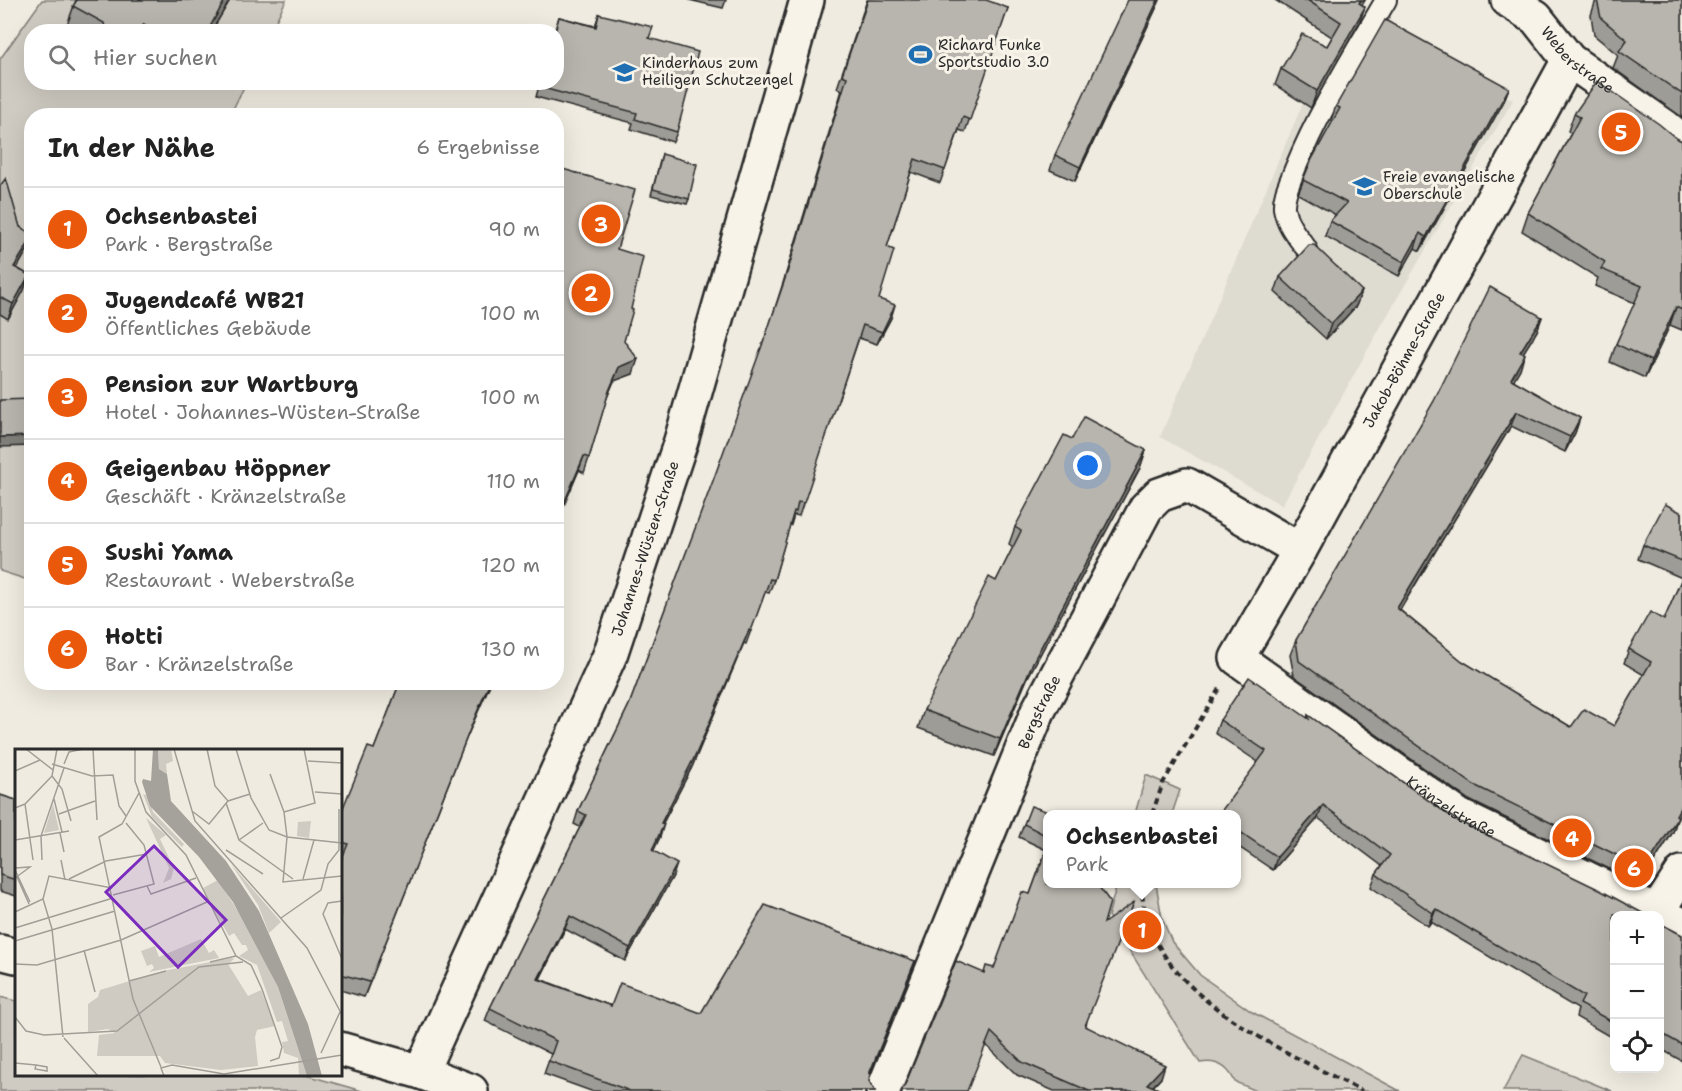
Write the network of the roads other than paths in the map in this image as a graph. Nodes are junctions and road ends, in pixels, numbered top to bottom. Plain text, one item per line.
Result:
1 (807, 0) edge
2 (1386, 0) edge
3 (1508, 0) edge
4 (1540, 9) edge
5 (1569, 60) junction
6 (1676, 126) edge
7 (1306, 248) edge
8 (1300, 550) junction
9 (1237, 658) joint
10 (1682, 873) edge
11 (1669, 919) edge
12 (0, 952) edge
13 (15, 956) edge
14 (342, 1050) edge
15 (421, 1072) junction
16 (471, 1091) edge
17 (883, 1091) edge

1 - 15 street, Johannes-Wüsten-Straße
2 - 7 lane
3 - 4 street, Weberstraße
4 - 5 street, Weberstraße
5 - 6 street, Weberstraße
5 - 8 street, Jakob-Böhme-Straße
8 - 9 street, Jakob-Böhme-Straße
8 - 17 street, Bergstraße
9 - 11 street, Kränzelstraße
10 - 11 street
12 - 13 street
14 - 15 street
15 - 16 street

